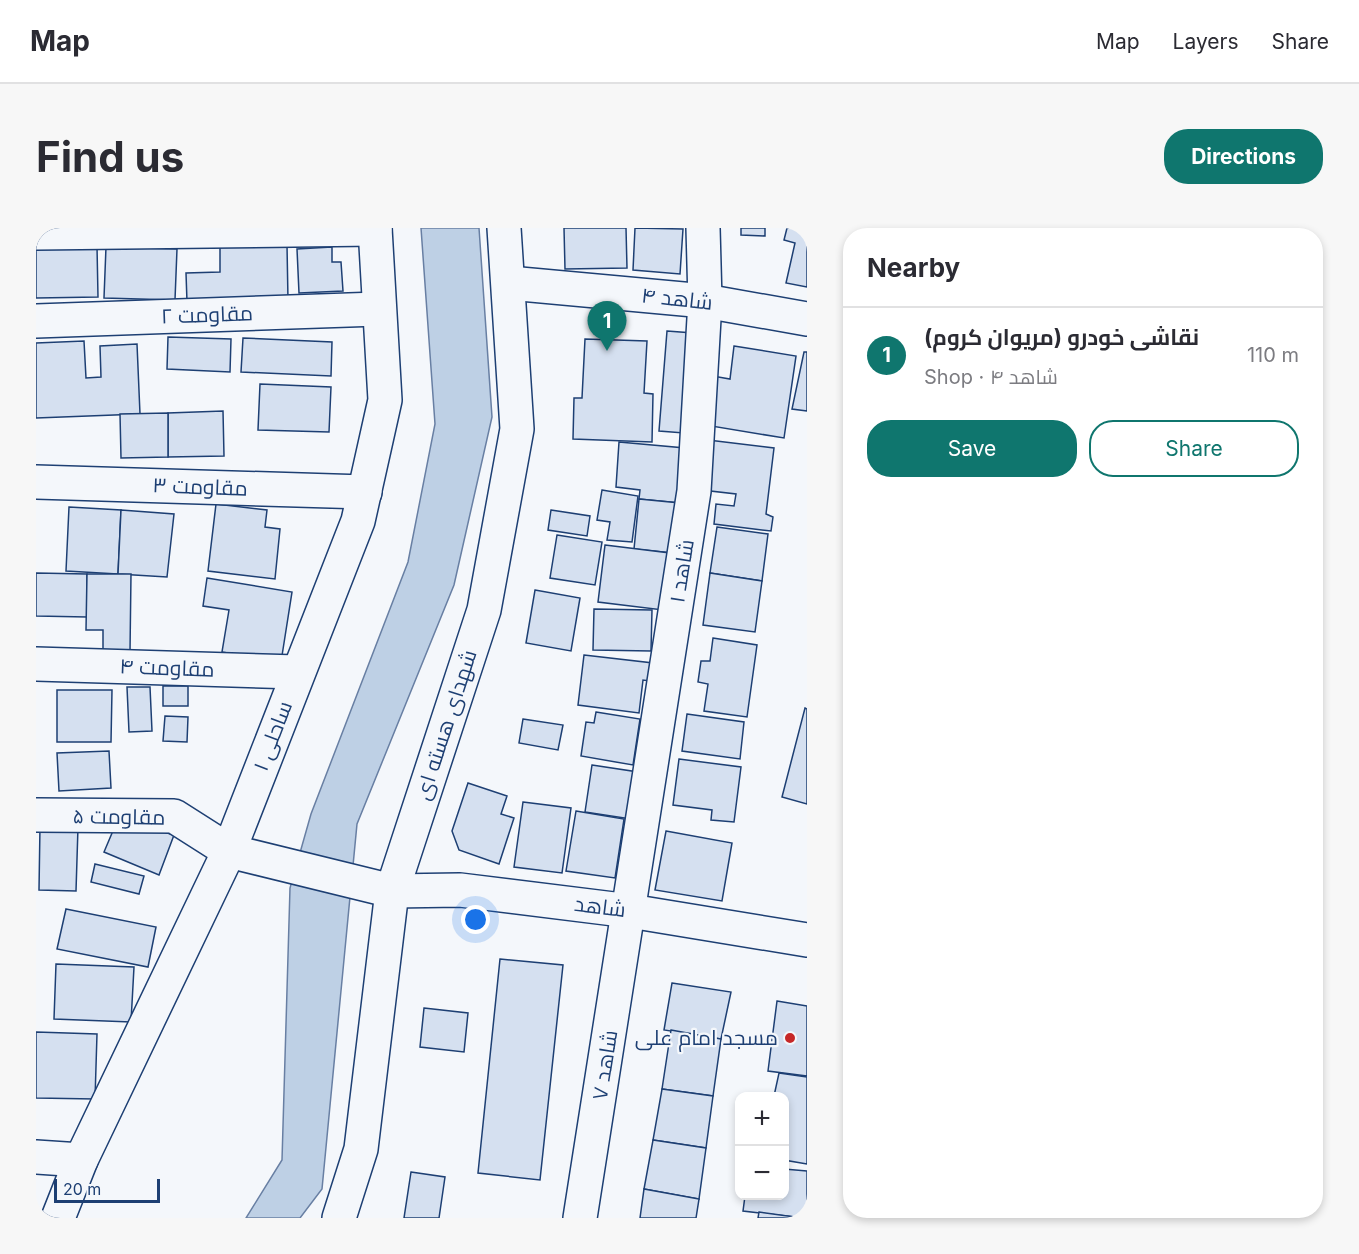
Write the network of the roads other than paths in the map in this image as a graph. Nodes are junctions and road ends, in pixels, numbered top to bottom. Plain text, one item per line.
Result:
1 (504, 228) edge
2 (703, 228) edge
3 (375, 229) edge
4 (36, 233) edge
5 (509, 283) junction
6 (705, 301) junction
7 (378, 309) junction
8 (807, 319) edge
9 (36, 321) edge
10 (36, 482) edge
11 (365, 492) junction
12 (36, 664) edge
13 (297, 672) junction
14 (36, 815) edge
15 (229, 851) junction
16 (392, 891) junction
17 (630, 911) junction
18 (807, 940) edge
19 (36, 1157) edge
20 (81, 1160) junction
21 (58, 1218) edge
22 (339, 1218) edge
23 (580, 1218) edge

1 - 5 street, شهدای هسته ای
2 - 6 street, شاهد ۱
3 - 4 street
3 - 7 street, ساحلی ۱
5 - 6 street, شاهد ۴
5 - 16 street, شهدای هسته ای
6 - 8 street, شاهد ۴
6 - 17 street, شاهد ۱
7 - 9 street, مقاومت ۲
7 - 11 street, ساحلی ۱
10 - 11 street, مقاومت ۳
11 - 13 street, ساحلی ۱
12 - 13 street, مقاومت ۴
13 - 15 street, ساحلی ۱
14 - 15 street, مقاومت ۵
15 - 16 street, مقاومت ۵
15 - 20 street, ساحلی ۱
16 - 17 street, شاهد
16 - 22 street, شهدای هسته ای
17 - 18 street, شاهد
17 - 23 street, شاهد ۷
19 - 20 street
20 - 21 street, ساحلی ۱

